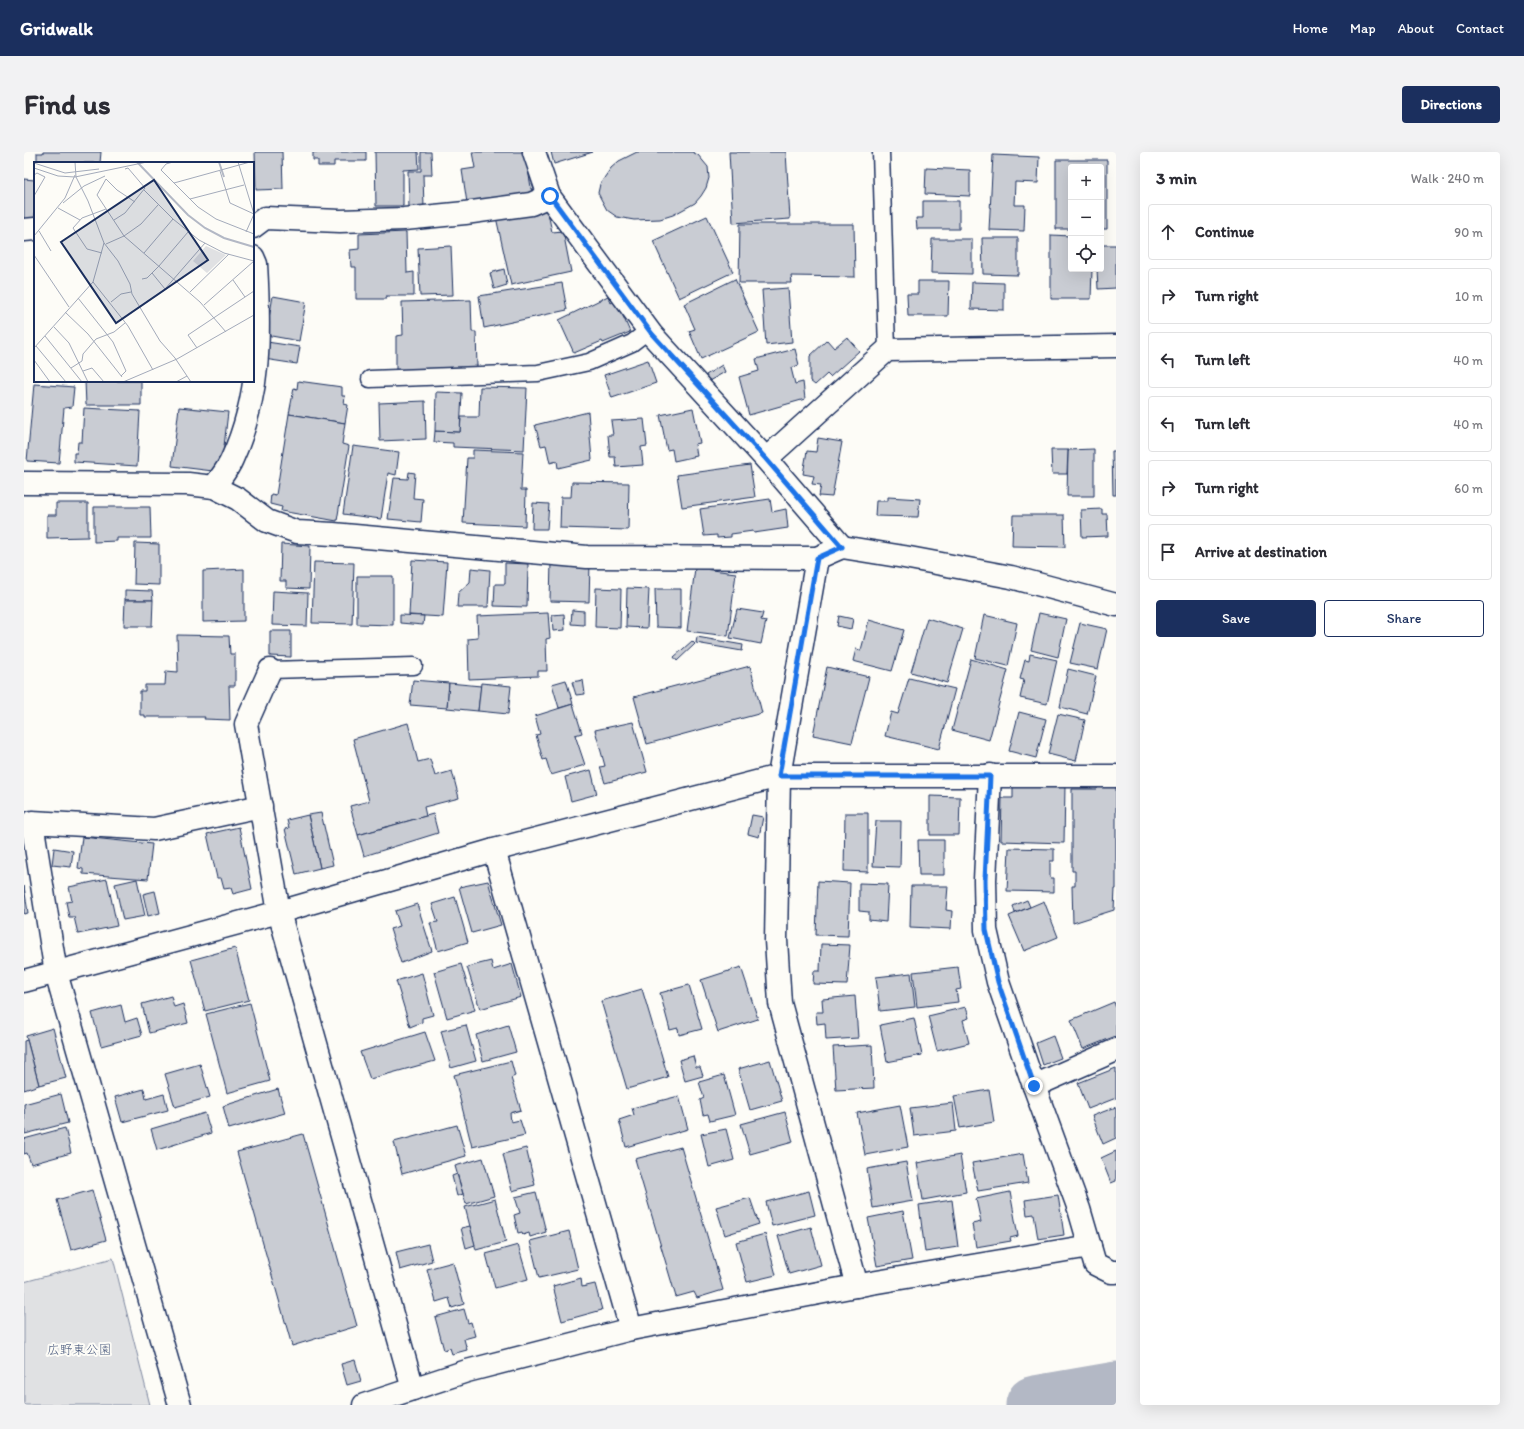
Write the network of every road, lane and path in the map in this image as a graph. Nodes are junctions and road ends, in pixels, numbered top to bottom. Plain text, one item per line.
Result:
1 (534, 152) edge
2 (881, 152) edge
3 (550, 196) junction
4 (254, 226) edge
5 (34, 229) edge
6 (24, 230) edge
7 (254, 259) edge
8 (649, 330) junction
9 (1116, 346) edge
10 (887, 350) junction
11 (370, 379) dead end
12 (766, 459) junction
13 (24, 483) edge
14 (214, 488) junction
15 (842, 547) junction
16 (817, 558) junction
17 (1116, 604) edge
18 (414, 666) dead end
19 (270, 670) joint
20 (779, 776) junction
21 (990, 776) junction
22 (1116, 776) edge
23 (261, 806) junction
24 (494, 850) junction
25 (279, 912) junction
26 (56, 972) junction
27 (24, 981) edge
28 (1116, 1050) edge
29 (1034, 1086) junction
30 (1090, 1246) junction
31 (1116, 1272) edge
32 (857, 1286) junction
33 (631, 1330) junction
34 (413, 1388) junction
35 (180, 1405) edge
36 (364, 1405) edge

1 - 3 street
2 - 10 lane
3 - 4 street
3 - 8 street
5 - 6 street
7 - 14 street
8 - 11 lane
8 - 12 street
9 - 10 street
10 - 12 street
12 - 15 street
13 - 14 street
14 - 16 street
15 - 16 street
15 - 17 street
16 - 20 street
18 - 19 lane
19 - 23 street
20 - 21 street
20 - 24 street
20 - 32 street
21 - 22 street
21 - 29 street
23 - 25 street
23 - 26 street
24 - 25 street
24 - 33 street
25 - 26 street
25 - 34 street
26 - 27 street
26 - 35 street
28 - 29 street
29 - 30 street
30 - 31 street
30 - 32 street
32 - 33 street
33 - 34 street
34 - 36 street

